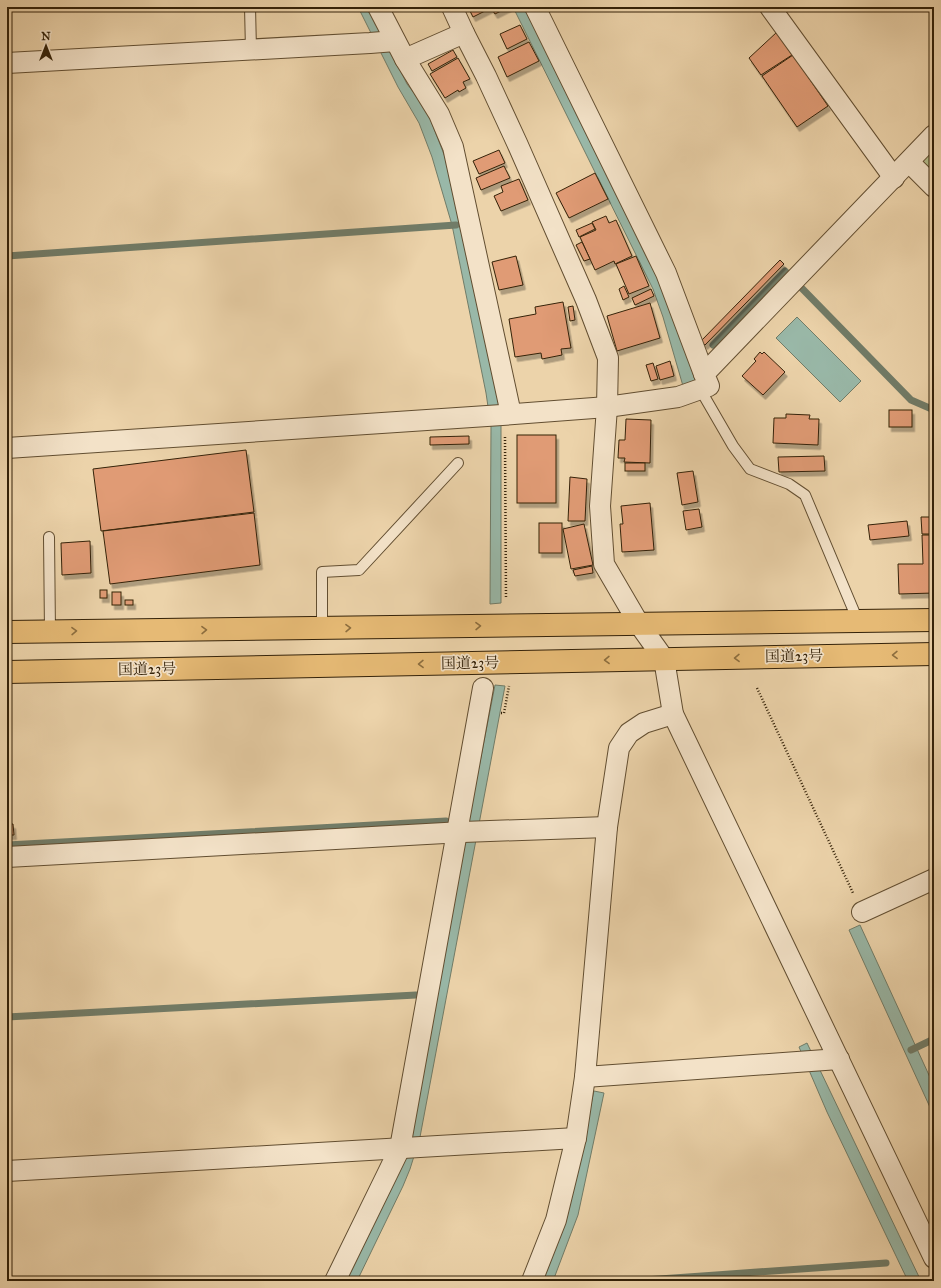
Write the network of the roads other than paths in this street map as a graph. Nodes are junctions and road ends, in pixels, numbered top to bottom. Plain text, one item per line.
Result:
1 (250, 7) edge
2 (378, 7) edge
3 (452, 7) edge
4 (534, 7) edge
5 (770, 7) edge
6 (464, 33) junction
7 (393, 41) junction
8 (251, 50) junction
9 (405, 59) junction
10 (7, 62) edge
11 (934, 135) edge
12 (909, 162) junction
13 (894, 178) junction
14 (934, 187) edge
15 (702, 382) junction
16 (608, 406) junction
17 (501, 415) junction
18 (7, 448) edge
19 (458, 463) dead end
20 (48, 537) dead end
21 (934, 620) edge
22 (858, 621) junction
23 (639, 624) junction
24 (322, 628) junction
25 (7, 632) edge
26 (50, 632) junction
27 (934, 654) edge
28 (664, 659) junction
29 (7, 672) edge
30 (483, 688) dead end
31 (673, 714) junction
32 (607, 827) junction
33 (467, 832) junction
34 (7, 858) edge
35 (934, 879) edge
36 (862, 912) road end
37 (839, 1059) junction
38 (585, 1077) junction
39 (576, 1138) junction
40 (408, 1147) junction
41 (7, 1171) edge
42 (933, 1252) edge
43 (335, 1281) edge
44 (532, 1281) edge

1 - 8 lane
2 - 7 street
3 - 6 street
4 - 15 street
5 - 13 street
6 - 9 street
6 - 16 street
7 - 8 street
7 - 9 street
8 - 10 street
9 - 17 street
11 - 12 street
12 - 13 street
12 - 14 street
13 - 15 street
15 - 16 street
15 - 22 lane
16 - 17 street
16 - 23 street
17 - 18 street
19 - 24 lane
20 - 26 lane
21 - 22 highway
22 - 23 highway
24 -> 23 highway
23 - 28 street
26 -> 24 highway
25 - 26 highway
27 -> 28 highway, 国道23号
28 -> 29 highway, 国道23号
28 - 31 street
30 - 33 street
31 - 32 street
31 - 37 street
32 - 33 street
32 - 38 street
33 - 34 street
33 - 40 street
35 - 36 street
37 - 38 street
37 - 42 street
38 - 39 street
39 - 40 street
39 - 44 street
40 - 41 street
40 - 43 street

